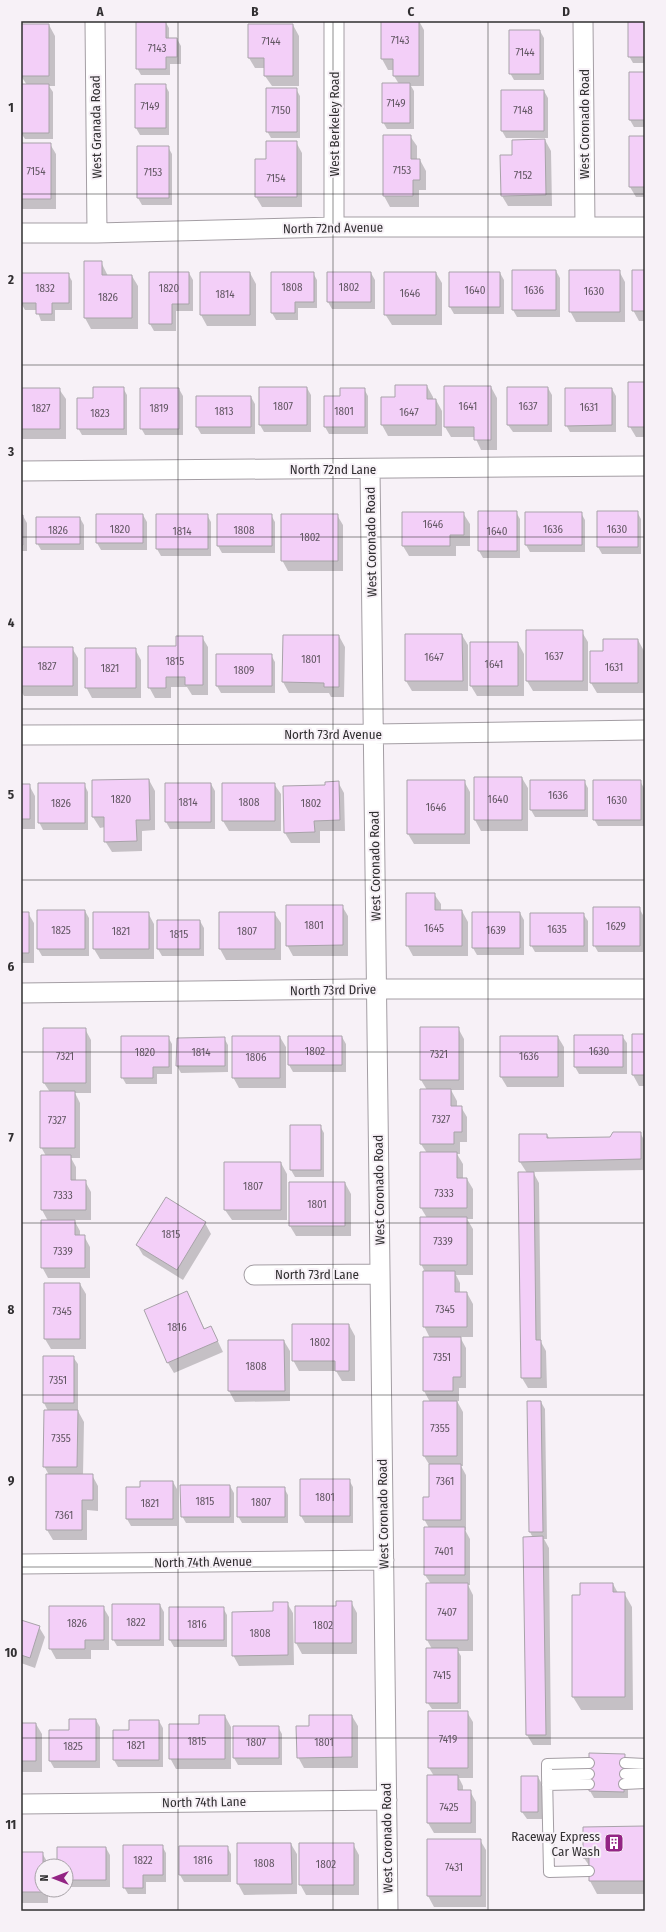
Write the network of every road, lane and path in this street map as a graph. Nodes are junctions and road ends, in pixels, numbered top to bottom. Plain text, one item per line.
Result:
1 (94, 21) edge
2 (334, 21) edge
3 (583, 21) edge
4 (585, 226) junction
5 (645, 226) edge
6 (334, 227) junction
7 (21, 233) edge
8 (97, 233) junction
9 (645, 466) edge
10 (370, 469) junction
11 (21, 470) edge
12 (645, 730) edge
13 (374, 734) junction
14 (21, 735) edge
15 (645, 989) edge
16 (377, 990) junction
17 (21, 994) edge
18 (380, 1274) junction
19 (254, 1275) dead end
20 (384, 1560) junction
21 (21, 1564) edge
22 (589, 1763) dead end
23 (625, 1763) dead end
24 (645, 1764) edge
25 (645, 1774) edge
26 (589, 1779) dead end
27 (547, 1780) junction
28 (645, 1783) edge
29 (387, 1800) junction
30 (21, 1804) edge
31 (588, 1871) dead end
32 (388, 1911) edge

1 - 8 street, West Granada Road
2 - 6 street, West Berkeley Road
3 - 4 street, West Coronado Road
4 - 5 street, North 72nd Avenue
4 - 6 street, North 72nd Avenue
6 - 8 street, North 72nd Avenue
7 - 8 street, North 72nd Avenue
9 - 10 street, North 72nd Lane
10 - 11 street, North 72nd Lane
10 - 13 street, West Coronado Road
12 - 13 street, North 73rd Avenue
13 - 14 street, North 73rd Avenue
13 - 16 street, West Coronado Road
15 - 16 street, North 73rd Drive
16 - 17 street, North 73rd Drive
16 - 18 street, West Coronado Road
18 - 19 street, North 73rd Lane
18 - 20 street, West Coronado Road
20 - 21 street, North 74th Avenue
20 - 29 street, West Coronado Road
22 - 27 lane
23 - 24 lane
25 - 28 lane
26 - 27 lane
27 - 31 lane
29 - 30 street, North 74th Lane
29 - 32 street, West Coronado Road

